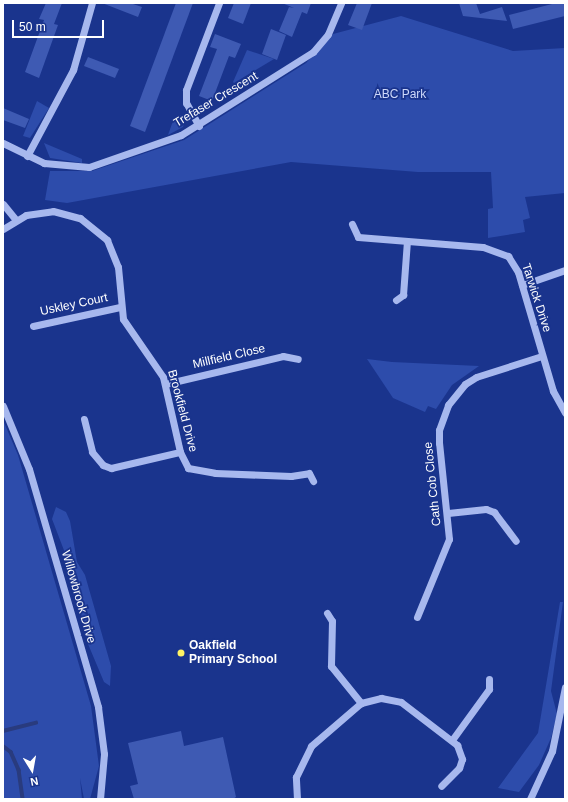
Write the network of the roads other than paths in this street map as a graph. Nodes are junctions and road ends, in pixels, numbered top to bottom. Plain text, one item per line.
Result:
1 (92, 3) edge
2 (220, 3) edge
3 (341, 3) edge
4 (199, 126) junction
5 (3, 143) edge
6 (27, 156) junction
7 (3, 204) edge
8 (16, 220) junction
9 (352, 224) dead end
10 (3, 229) edge
11 (407, 241) junction
12 (565, 270) edge
13 (522, 284) junction
14 (396, 300) dead end
15 (120, 306) junction
16 (33, 326) dead end
17 (542, 356) junction
18 (298, 360) dead end
19 (165, 384) junction
20 (3, 406) edge
21 (565, 413) edge
22 (84, 419) dead end
23 (180, 452) junction
24 (313, 480) dead end
25 (448, 513) junction
26 (516, 541) dead end
27 (327, 613) dead end
28 (417, 617) dead end
29 (488, 679) dead end
30 (565, 687) edge
31 (361, 703) junction
32 (563, 715) edge
33 (452, 740) junction
34 (441, 786) dead end
35 (100, 799) edge
36 (297, 799) edge
37 (530, 799) edge

1 - 6 street
2 - 4 street
3 - 4 street, Trefaser Crescent
4 - 6 street, Trefaser Crescent
5 - 6 street, Trefaser Crescent
7 - 8 street
8 - 10 street, Brookfield Drive
8 - 15 street, Brookfield Drive
9 - 11 street, Tarwick Drive
11 - 13 street, Tarwick Drive
11 - 14 street
12 - 13 street
13 - 17 street, Tarwick Drive
15 - 16 street, Uskley Court
15 - 19 street, Brookfield Drive
17 - 21 street, Tarwick Drive
17 - 25 street, Cath Cob Close
18 - 19 street, Millfield Close
19 - 23 street, Brookfield Drive
20 - 35 street, Willowbrook Drive
22 - 23 street
23 - 24 street, Brookfield Drive
25 - 26 street
25 - 28 street, Cath Cob Close
27 - 31 street
29 - 33 street
30 - 32 street
31 - 33 street
31 - 36 street
32 - 37 street
33 - 34 street

